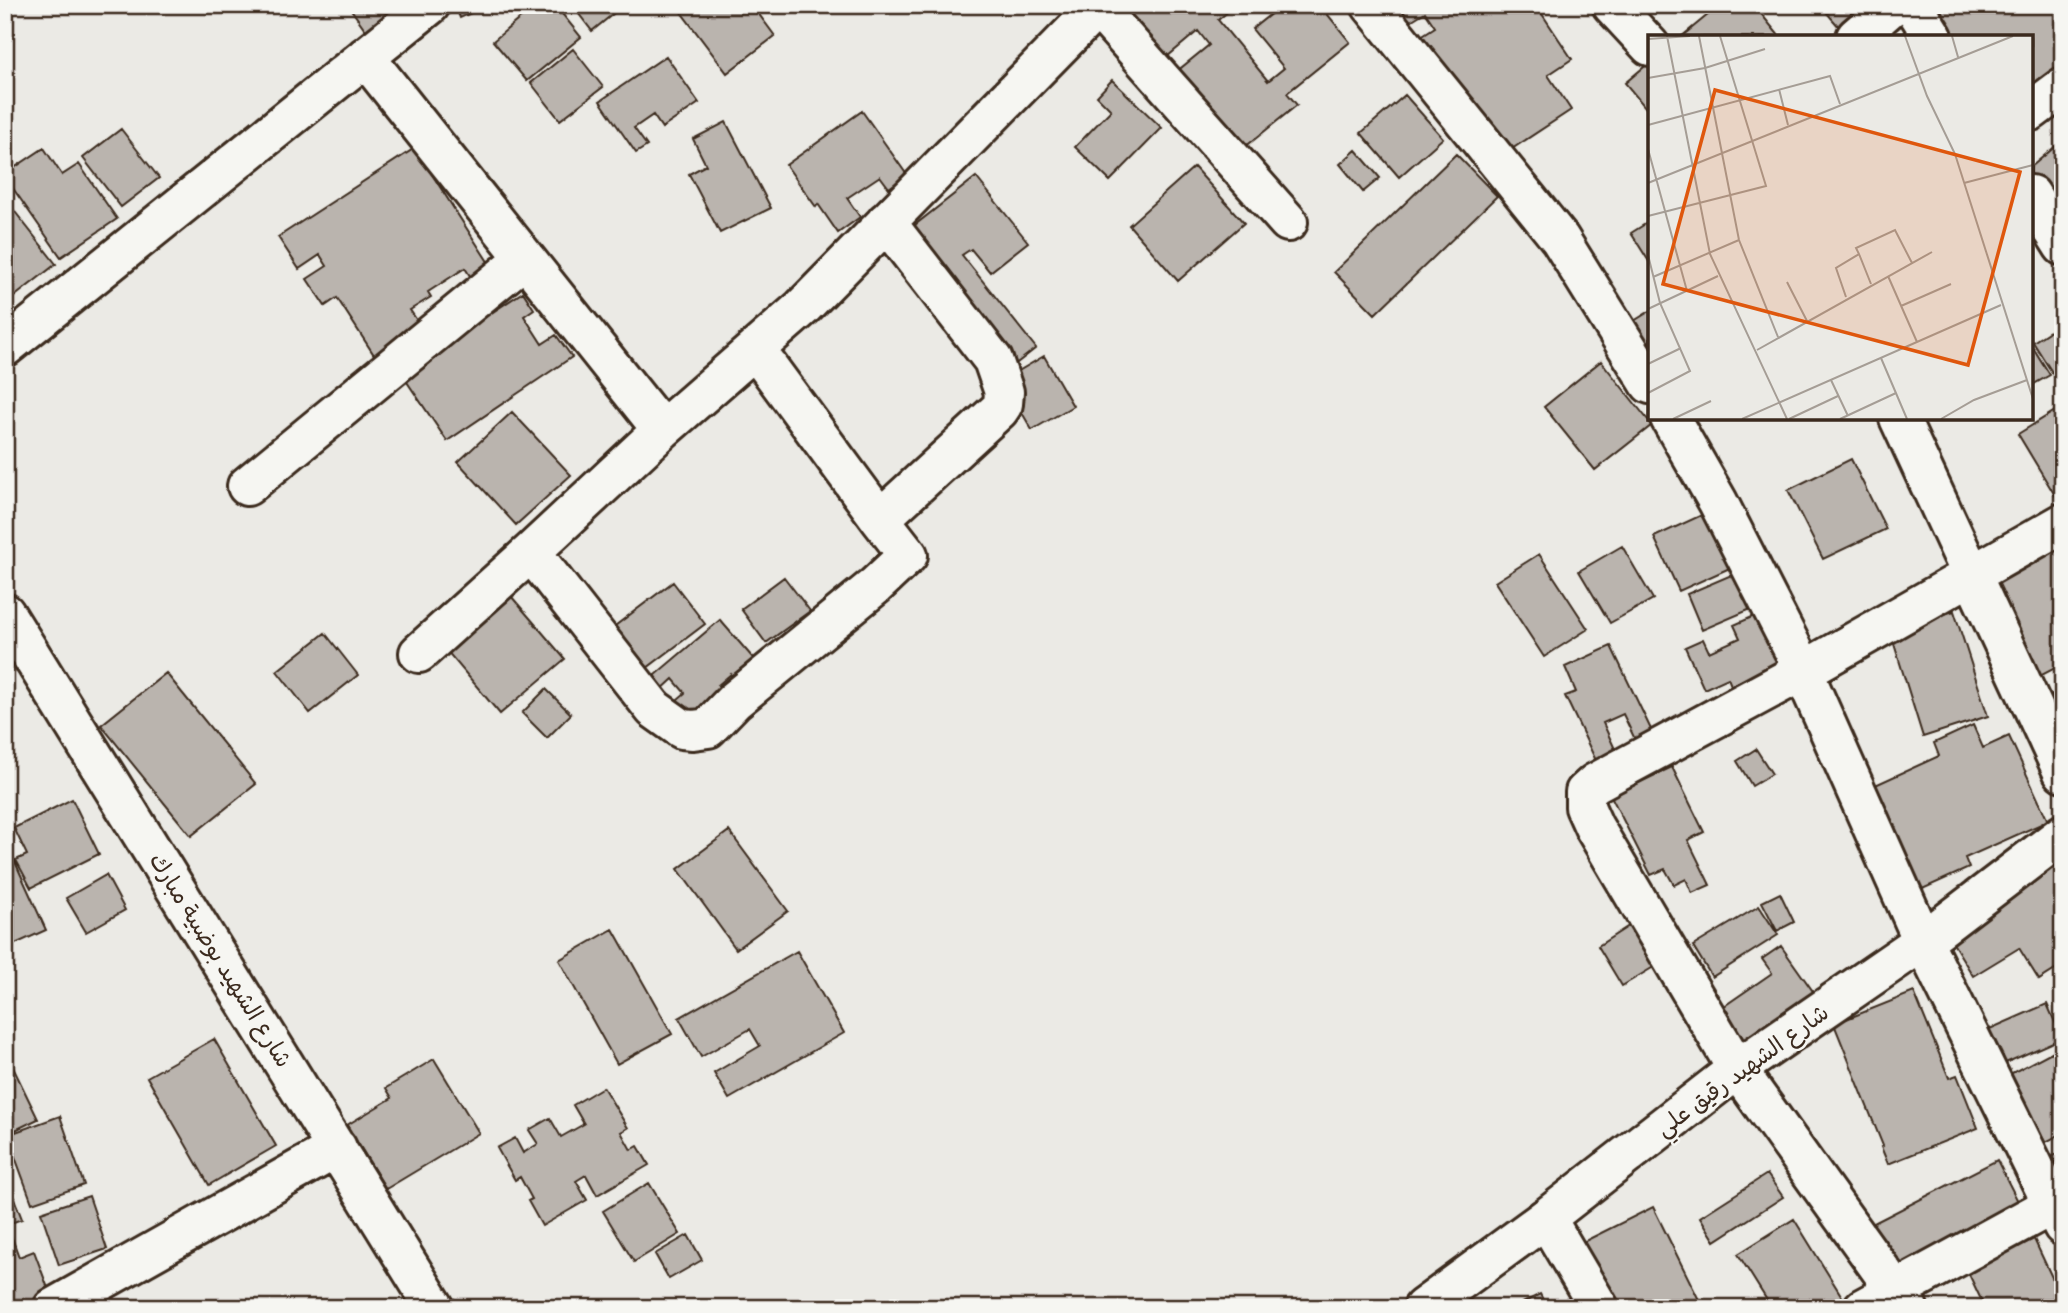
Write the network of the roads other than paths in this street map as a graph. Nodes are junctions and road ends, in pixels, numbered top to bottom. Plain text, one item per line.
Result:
1 (430, 5) edge
2 (1371, 5) edge
3 (1612, 5) edge
4 (1893, 5) edge
5 (1913, 5) edge
6 (1099, 6) edge
7 (1858, 35) edge
8 (1932, 35) edge
9 (1648, 44) edge
10 (365, 57) junction
11 (2063, 87) edge
12 (2033, 110) edge
13 (2033, 198) edge
14 (886, 222) junction
15 (1288, 222) dead end
16 (2063, 246) edge
17 (524, 259) junction
18 (5, 347) edge
19 (755, 349) junction
20 (1648, 381) edge
21 (1671, 420) edge
22 (1900, 420) edge
23 (662, 430) junction
24 (247, 486) dead end
25 (880, 519) junction
26 (2063, 523) edge
27 (531, 552) junction
28 (1971, 575) junction
29 (5, 613) edge
30 (419, 653) dead end
31 (1802, 671) junction
32 (2063, 772) edge
33 (2063, 834) edge
34 (1923, 941) junction
35 (1737, 1069) junction
36 (337, 1148) junction
37 (2059, 1210) edge
38 (1546, 1218) junction
39 (1902, 1298) edge
40 (53, 1308) edge
41 (435, 1308) edge
42 (1423, 1308) edge
43 (1599, 1308) edge
44 (1863, 1308) edge

1 - 10 street
2 - 20 street
3 - 9 street
4 - 7 street
5 - 8 street
6 - 14 street
6 - 15 street
10 - 17 street
10 - 18 street
11 - 12 street
13 - 16 street
14 - 19 street
14 - 25 street
17 - 23 street
17 - 24 street
19 - 23 street
19 - 25 street
21 - 31 street
22 - 28 street
23 - 27 street
25 - 27 street
26 - 28 street
27 - 30 street
28 - 31 street
28 - 32 street
29 - 36 street, شارع الشهيد بوضبية مبارك
31 - 34 street
31 - 35 street
33 - 34 street, شارع الشهيد رقيق علي
34 - 35 street, شارع الشهيد رقيق علي
34 - 37 street
35 - 38 street, شارع الشهيد رقيق علي
35 - 39 street
36 - 40 street
36 - 41 street, شارع الشهيد بوضبية مبارك
37 - 39 street
38 - 42 street, شارع الشهيد رقيق علي
38 - 43 street
39 - 44 street

